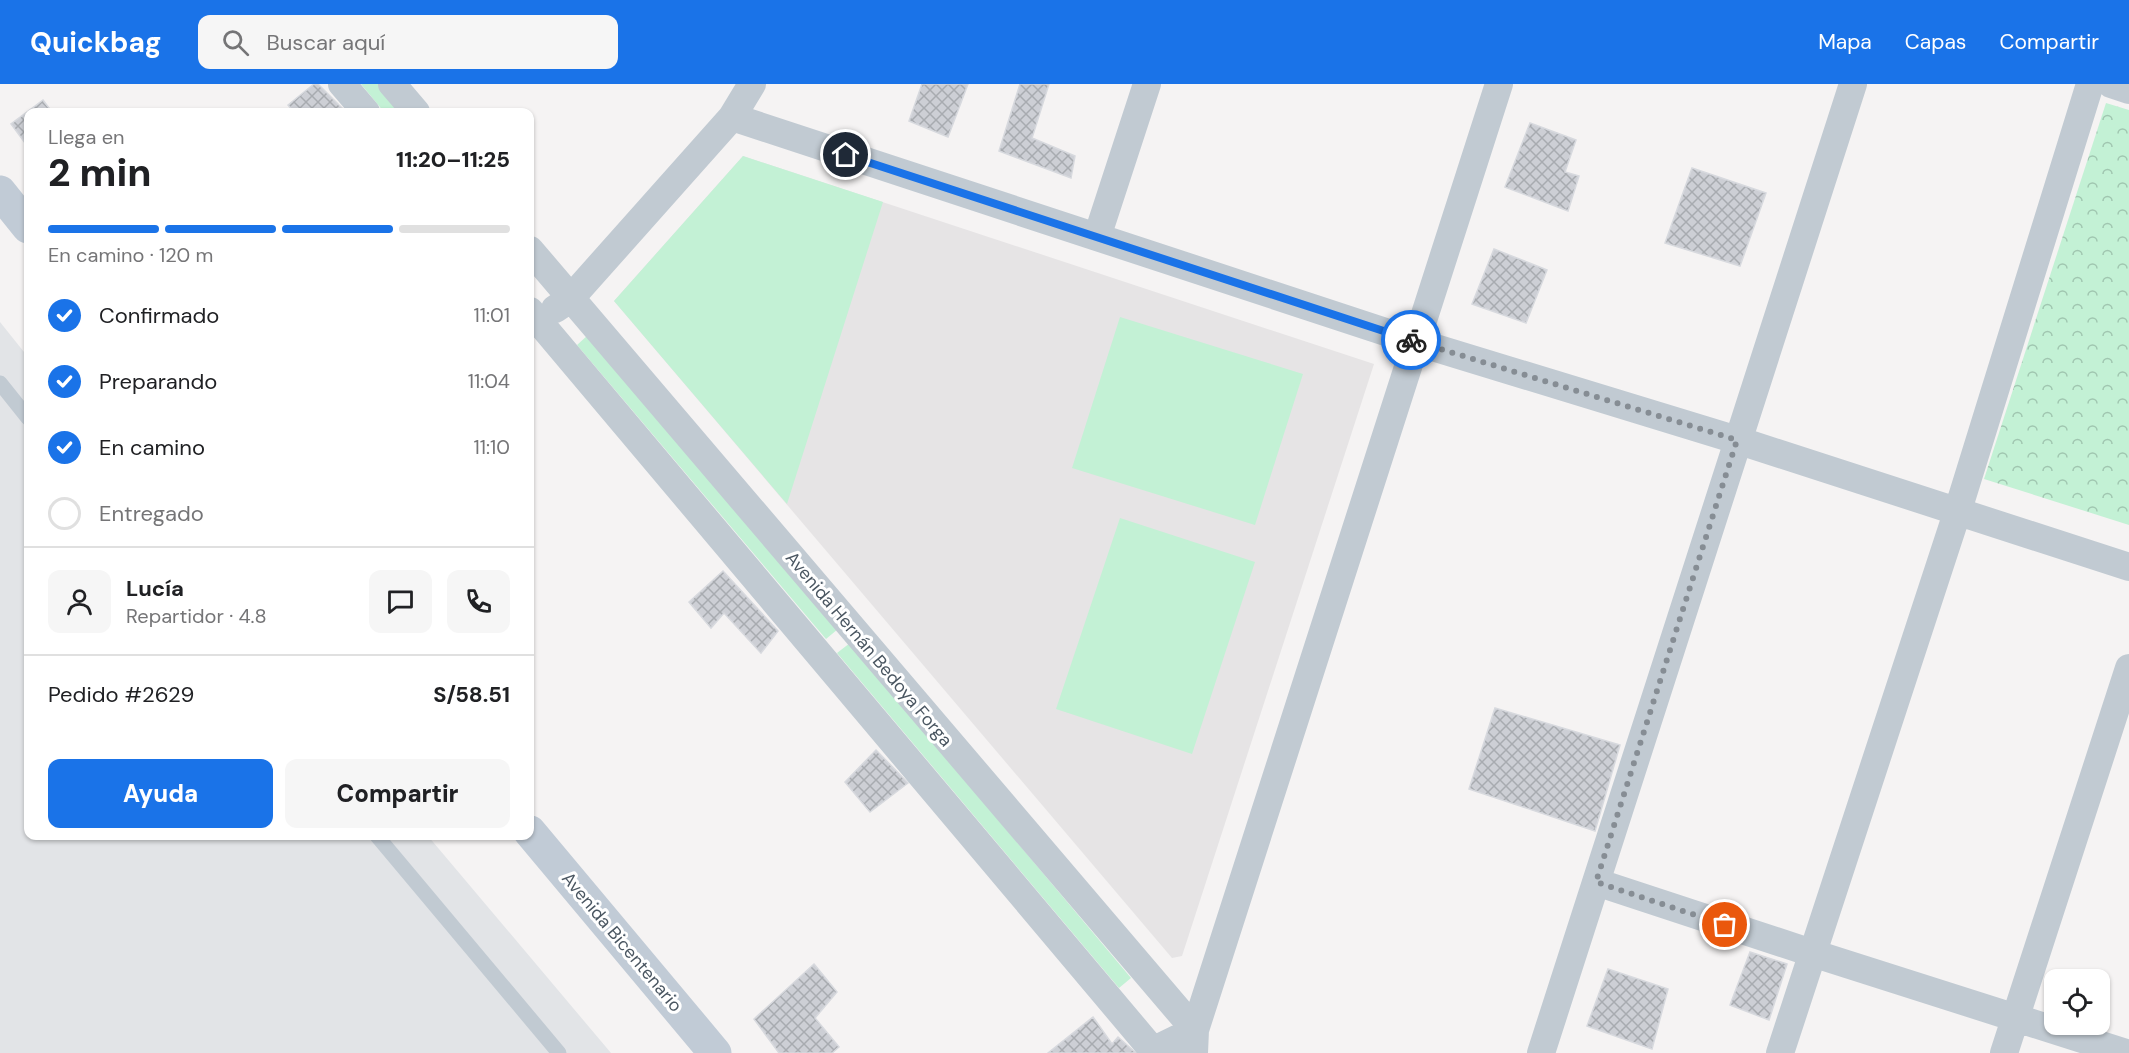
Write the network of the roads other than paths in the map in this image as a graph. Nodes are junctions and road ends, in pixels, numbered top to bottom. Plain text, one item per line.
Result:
1 (342, 84) edge
2 (392, 84) edge
3 (752, 84) edge
4 (1147, 84) edge
5 (1499, 84) edge
6 (1853, 84) edge
7 (2090, 84) edge
8 (2111, 84) edge
9 (2129, 90) edge
10 (363, 108) edge
11 (413, 108) edge
12 (732, 117) junction
13 (0, 192) edge
14 (24, 222) edge
15 (1097, 237) junction
16 (534, 255) edge
17 (570, 299) junction
18 (534, 319) edge
19 (534, 322) edge
20 (1416, 342) junction
21 (0, 383) edge
22 (24, 413) edge
23 (1737, 440) junction
24 (1958, 510) junction
25 (2129, 567) edge
26 (2129, 668) edge
27 (534, 837) edge
28 (380, 840) edge
29 (1596, 882) junction
30 (1812, 953) junction
31 (2015, 1018) junction
32 (1194, 1042) edge
33 (1154, 1052) edge
34 (559, 1053) edge
35 (715, 1053) edge
36 (1541, 1053) edge
37 (1780, 1053) edge
38 (2004, 1053) edge
39 (2126, 1053) edge

1 - 10 street
2 - 11 street
3 - 12 street
4 - 15 street
5 - 20 street
6 - 23 street
7 - 24 street
8 - 9 street
12 - 15 street
12 - 17 street
13 - 14 main road
15 - 20 street
16 - 17 street, Avenida Hernán Bedoya Forga
17 - 18 street
17 - 32 street, Avenida Hernán Bedoya Forga
19 - 33 street
20 - 23 street
20 - 32 street
21 - 22 lane
23 - 24 street
23 - 29 street
24 - 25 street
24 - 30 street
26 - 31 street
27 - 35 main road, Avenida Bicentenario
28 - 34 lane
29 - 30 street
29 - 36 street
30 - 31 street
30 - 37 street
31 - 38 street
31 - 39 street
32 - 33 street

